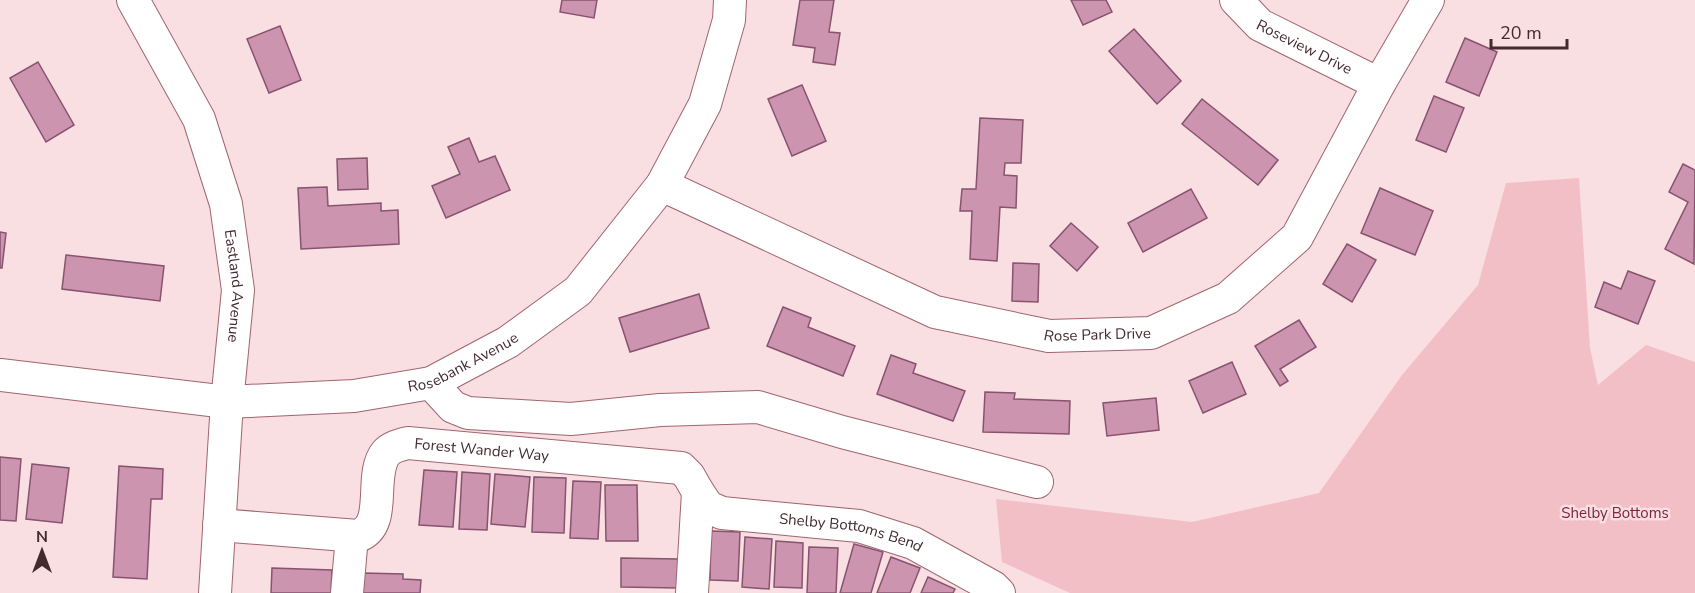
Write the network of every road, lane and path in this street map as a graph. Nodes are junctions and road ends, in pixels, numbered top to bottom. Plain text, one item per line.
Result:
1 (133, 0) edge
2 (730, 0) edge
3 (1236, 0) edge
4 (1428, 0) edge
5 (1379, 84) junction
6 (662, 185) junction
7 (0, 375) edge
8 (431, 383) junction
9 (227, 402) junction
10 (1037, 483) dead end
11 (698, 492) junction
12 (219, 525) junction
13 (352, 536) junction
14 (214, 593) edge
15 (347, 593) edge
16 (692, 593) edge
17 (999, 593) edge

1 - 9 street, Eastland Avenue
2 - 6 street, Rosebank Avenue
3 - 5 street, Roseview Drive
4 - 5 street, Rose Park Drive
5 - 6 street, Rose Park Drive
6 - 8 street, Rosebank Avenue
7 - 9 street, Rosebank Avenue
8 - 9 street, Rosebank Avenue
8 - 10 street
9 - 12 street, Eastland Avenue
11 - 13 street, Forest Wander Way
11 - 16 street
11 - 17 street, Shelby Bottoms Bend
12 - 13 street
12 - 14 street, Eastland Avenue
13 - 15 street

